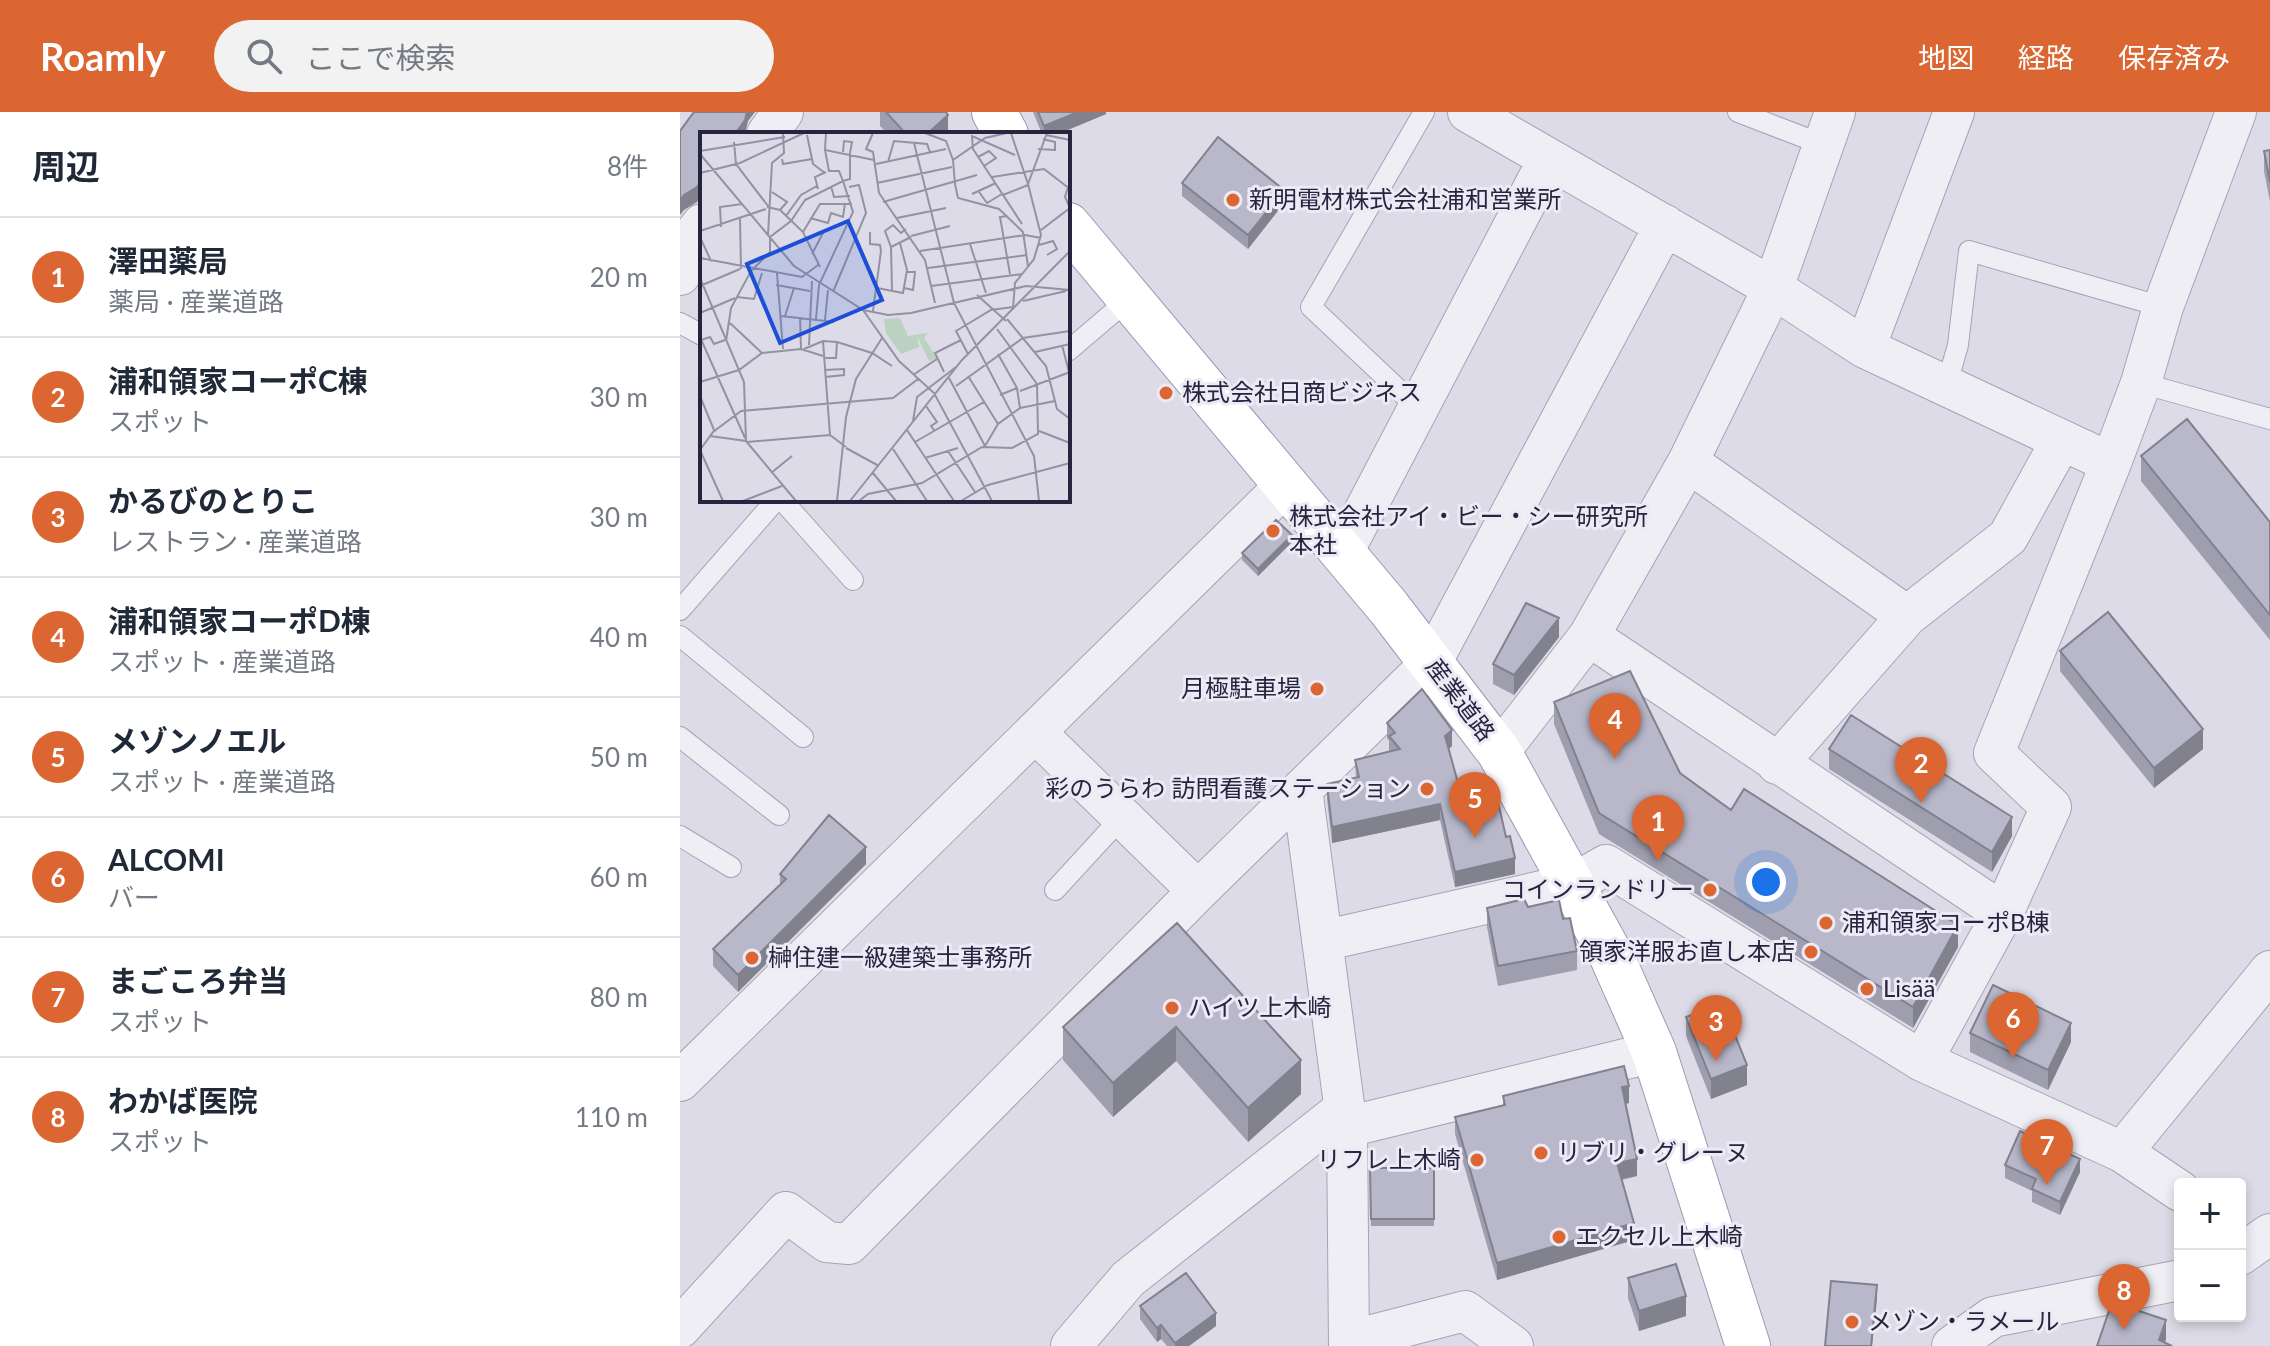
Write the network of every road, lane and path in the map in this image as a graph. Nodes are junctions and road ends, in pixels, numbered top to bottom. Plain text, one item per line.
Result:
1 (783, 112) edge
2 (994, 112) edge
3 (1424, 112) edge
4 (1468, 112) edge
5 (1738, 112) edge
6 (1954, 112) edge
7 (2236, 112) edge
8 (1829, 128) edge
9 (768, 132) edge
10 (1005, 132) edge
11 (1548, 160) junction
12 (1665, 225) junction
13 (700, 227) edge
14 (1070, 227) edge
15 (680, 275) edge
16 (1773, 288) junction
17 (1129, 299) junction
18 (2163, 307) junction
19 (680, 323) edge
20 (700, 334) edge
21 (1865, 348) junction
22 (1070, 349) edge
23 (2141, 383) junction
24 (1946, 387) junction
25 (1418, 408) junction
26 (2270, 419) edge
27 (2061, 441) junction
28 (1688, 462) junction
29 (2111, 463) junction
30 (1285, 486) junction
31 (777, 502) edge
32 (781, 502) edge
33 (1343, 552) junction
34 (853, 580) dead end
35 (680, 610) edge
36 (1907, 616) junction
37 (680, 636) edge
38 (1589, 636) junction
39 (1431, 663) junction
40 (1035, 732) junction
41 (680, 737) edge
42 (803, 737) dead end
43 (1499, 752) junction
44 (1777, 764) junction
45 (1302, 789) junction
46 (779, 815) dead end
47 (1122, 817) junction
48 (680, 836) edge
49 (731, 867) dead end
50 (1573, 884) junction
51 (1055, 890) dead end
52 (1198, 891) junction
53 (2003, 913) junction
54 (1322, 941) junction
55 (2270, 971) edge
56 (1654, 1052) junction
57 (1922, 1061) junction
58 (680, 1081) edge
59 (1346, 1118) junction
60 (2122, 1152) junction
61 (2174, 1187) edge
62 (2174, 1281) edge
63 (680, 1328) edge
64 (1349, 1343) edge
65 (1506, 1343) edge
66 (1071, 1346) edge
67 (1748, 1346) edge
68 (1952, 1346) edge

1 - 9 street
2 - 10 main road
3 - 25 lane
4 - 11 street
5 - 8 lane
6 - 21 street
7 - 18 street
8 - 16 street
11 - 12 street
11 - 25 street
12 - 16 street
12 - 39 street
13 - 15 street
14 - 17 main road, 産業道路
16 - 21 street
16 - 28 street
17 - 22 lane
17 - 30 main road, 産業道路
18 - 23 street
18 - 24 lane
19 - 20 lane
21 - 24 street
23 - 26 lane
23 - 29 street
24 - 27 street
25 - 33 street
27 - 29 street
27 - 36 street
28 - 36 street
28 - 38 street
29 - 53 street
30 - 33 main road, 産業道路
30 - 40 street
31 - 35 lane
32 - 34 lane
33 - 39 main road, 産業道路
36 - 44 street
37 - 42 lane
38 - 43 street
38 - 44 street
39 - 43 main road, 産業道路
39 - 45 street
40 - 47 street
40 - 58 street
41 - 46 lane
43 - 50 main road, 産業道路
44 - 53 street
45 - 52 street
45 - 54 street
47 - 51 lane
47 - 52 street
48 - 49 lane
50 - 54 street
50 - 56 main road, 産業道路
50 - 57 street
52 - 63 street
53 - 57 street
54 - 59 street
55 - 60 street
56 - 59 street
56 - 67 main road, 産業道路
57 - 60 street
59 - 64 street
59 - 66 street
60 - 61 street
62 - 68 street
64 - 65 street

